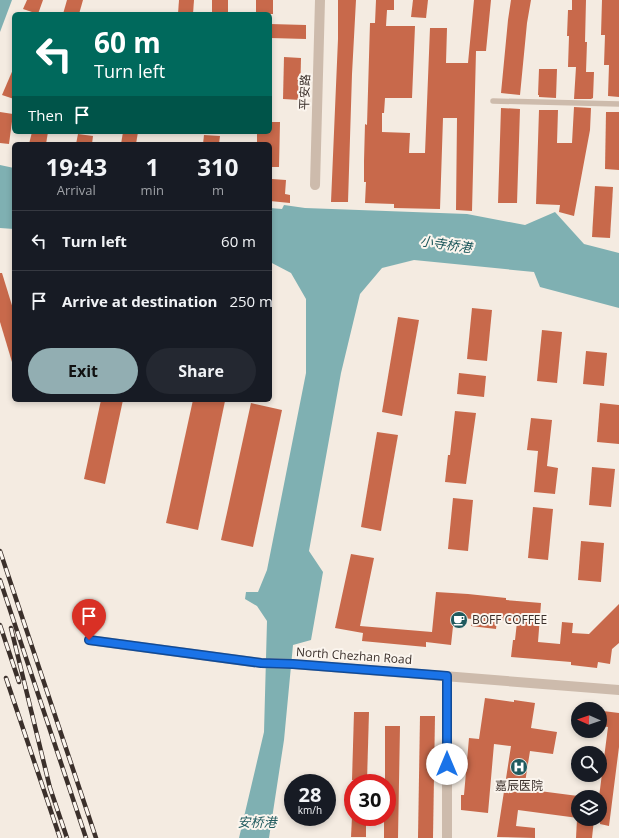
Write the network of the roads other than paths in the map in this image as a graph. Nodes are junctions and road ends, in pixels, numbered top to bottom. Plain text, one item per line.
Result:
1 (320, 0) edge
2 (493, 101) dead end
3 (619, 104) edge
4 (315, 184) dead end
5 (89, 640) dead end
6 (447, 676) junction
7 (619, 690) edge
8 (447, 838) edge

1 - 4 street, 平安路
2 - 3 lane
5 - 6 street, North Chezhan Road
6 - 7 street, North Chezhan Road
6 - 8 street

